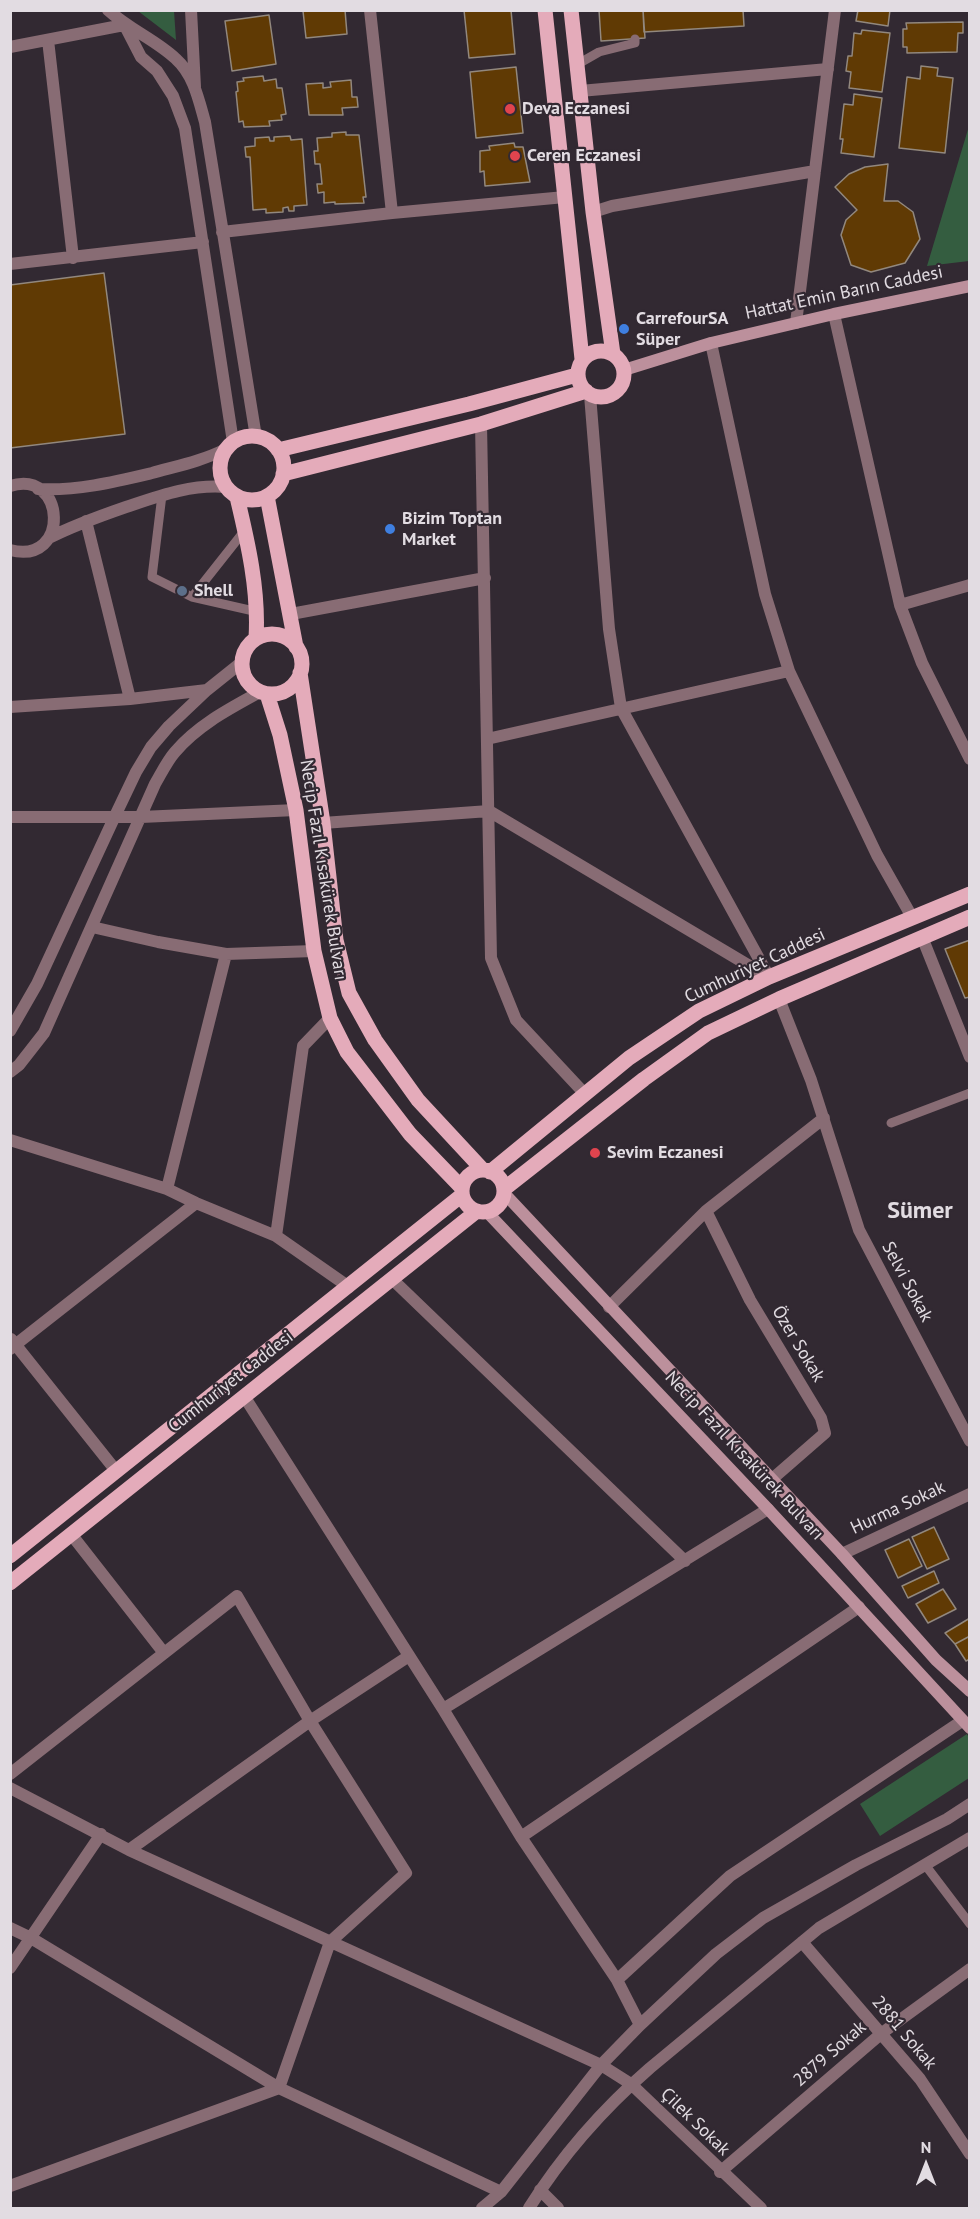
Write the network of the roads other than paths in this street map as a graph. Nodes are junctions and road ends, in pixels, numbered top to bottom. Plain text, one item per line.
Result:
1 (108, 10) edge
2 (191, 10) edge
3 (370, 10) edge
4 (545, 10) edge
5 (571, 10) edge
6 (835, 10) edge
7 (124, 25) junction
8 (634, 39) dead end
9 (48, 40) junction
10 (10, 47) edge
11 (578, 64) junction
12 (828, 69) junction
13 (195, 88) junction
14 (580, 91) junction
15 (815, 171) junction
16 (565, 197) junction
17 (592, 212) junction
18 (392, 213) junction
19 (222, 232) junction
20 (203, 242) junction
21 (73, 258) junction
22 (10, 264) edge
23 (969, 286) edge
24 (834, 314) junction
25 (796, 323) junction
26 (711, 343) junction
27 (613, 354) junction
28 (582, 359) junction
29 (624, 370) junction
30 (577, 375) junction
31 (588, 393) junction
32 (481, 424) junction
33 (256, 437) junction
34 (230, 446) junction
35 (278, 450) junction
36 (283, 474) junction
37 (12, 485) edge
38 (38, 489) junction
39 (231, 492) junction
40 (162, 495) junction
41 (267, 496) junction
42 (86, 521) junction
43 (245, 530) junction
44 (49, 538) junction
45 (13, 552) edge
46 (485, 578) junction
47 (969, 585) edge
48 (192, 597) junction
49 (900, 605) junction
50 (258, 612) junction
51 (291, 615) junction
52 (256, 638) junction
53 (296, 646) junction
54 (242, 662) junction
55 (789, 671) junction
56 (300, 673) junction
57 (207, 690) junction
58 (264, 693) junction
59 (130, 699) junction
60 (10, 707) edge
61 (621, 708) junction
62 (487, 739) junction
63 (969, 759) edge
64 (296, 810) junction
65 (489, 811) junction
66 (115, 816) junction
67 (10, 817) edge
68 (141, 817) junction
69 (323, 823) junction
70 (969, 894) edge
71 (912, 917) junction
72 (969, 917) edge
73 (93, 927) junction
74 (922, 937) junction
75 (314, 951) junction
76 (226, 954) junction
77 (769, 977) junction
78 (779, 999) junction
79 (330, 1017) junction
80 (10, 1031) edge
81 (969, 1057) edge
82 (10, 1072) edge
83 (969, 1093) edge
84 (585, 1094) junction
85 (824, 1118) junction
86 (891, 1122) dead end
87 (10, 1140) edge
88 (486, 1171) junction
89 (167, 1189) junction
90 (462, 1191) junction
91 (504, 1191) junction
92 (196, 1203) junction
93 (706, 1211) junction
94 (482, 1212) junction
95 (276, 1236) junction
96 (393, 1280) junction
97 (349, 1287) junction
98 (609, 1307) junction
99 (12, 1344) edge
100 (244, 1396) junction
101 (969, 1441) edge
102 (117, 1472) junction
103 (771, 1480) junction
104 (969, 1494) edge
105 (768, 1509) junction
106 (71, 1534) junction
107 (842, 1554) junction
108 (10, 1556) edge
109 (685, 1562) junction
110 (10, 1583) edge
111 (858, 1607) junction
112 (164, 1653) junction
113 (409, 1656) junction
114 (968, 1687) edge
115 (443, 1709) junction
116 (310, 1721) junction
117 (966, 1725) edge
118 (10, 1774) edge
119 (10, 1788) edge
120 (969, 1804) edge
121 (101, 1834) junction
122 (521, 1838) junction
123 (969, 1838) edge
124 (129, 1850) junction
125 (926, 1866) junction
126 (969, 1923) edge
127 (10, 1928) edge
128 (31, 1938) junction
129 (330, 1942) junction
130 (801, 1942) junction
131 (10, 1968) edge
132 (969, 1969) edge
133 (617, 1980) junction
134 (640, 2025) junction
135 (882, 2033) junction
136 (601, 2065) junction
137 (631, 2084) junction
138 (279, 2088) junction
139 (969, 2154) edge
140 (720, 2172) junction
141 (10, 2186) edge
142 (540, 2190) junction
143 (501, 2192) junction
144 (482, 2208) edge
145 (529, 2208) edge
146 (558, 2208) edge
147 (761, 2208) edge

1 - 7 street
2 - 13 street
3 - 18 street
4 - 16 main road
5 - 11 main road
6 - 12 street
7 - 9 street
7 - 13 street
7 - 20 street
8 - 11 lane
9 - 10 street
9 - 21 street
11 - 14 main road
12 - 14 street
12 - 15 street
13 - 19 street
14 - 17 main road
15 - 17 street
15 - 25 street
16 - 18 street
16 - 28 main road
17 - 27 main road
18 - 19 street
19 - 33 street
20 - 21 street
20 - 34 street
21 - 22 street
23 - 24 main road, Hattat Emin Barın Caddesi
24 - 25 main road, Hattat Emin Barın Caddesi
24 - 49 street
25 - 26 main road, Hattat Emin Barın Caddesi
26 - 29 main road, Hattat Emin Barın Caddesi
26 - 55 street
27 - 28 main road
27 - 29 main road
28 - 30 main road
29 - 31 main road
30 - 31 main road
30 - 35 main road
31 - 32 main road
31 - 61 street
32 - 36 main road
32 - 46 street
33 - 34 main road
33 - 35 main road
34 - 38 street
34 - 39 main road
35 - 36 main road
36 - 41 main road
37 - 38 street
38 - 44 street
39 - 40 street
39 - 41 main road
39 - 43 main road
40 - 42 street
40 - 48 lane
41 - 51 main road
42 - 44 street
42 - 59 street
43 - 48 lane
43 - 50 main road
44 - 45 street
46 - 51 street
46 - 62 street
47 - 49 street
48 - 50 lane
49 - 63 street
50 - 52 main road
51 - 53 main road
52 - 53 main road
52 - 54 main road
53 - 56 main road
54 - 57 street
54 - 58 main road
55 - 61 street
55 - 71 street
56 - 58 main road
56 - 69 main road, Necip Fazıl Kısakürek Bulvarı
57 - 59 street
57 - 66 street
58 - 64 main road, Necip Fazıl Kısakürek Bulvarı
58 - 68 street
59 - 60 street
61 - 62 street
61 - 77 street
62 - 65 street
64 - 68 street
64 - 75 main road, Necip Fazıl Kısakürek Bulvarı
65 - 69 street
65 - 77 street
65 - 84 street
66 - 67 street
66 - 68 street
66 - 80 street
68 - 73 street
69 - 88 main road, Necip Fazıl Kısakürek Bulvarı
70 - 71 main road, Cumhuriyet Caddesi
71 - 77 main road, Cumhuriyet Caddesi
72 - 74 main road
73 - 76 street
73 - 82 street
74 - 78 main road
74 - 81 street
75 - 76 street
75 - 79 main road, Necip Fazıl Kısakürek Bulvarı
76 - 89 street
77 - 84 main road, Cumhuriyet Caddesi
78 - 85 street, Selvi Sokak
78 - 91 main road
79 - 90 main road, Necip Fazıl Kısakürek Bulvarı
79 - 95 street
83 - 86 lane
84 - 88 main road, Cumhuriyet Caddesi
85 - 93 street
85 - 101 street, Selvi Sokak
87 - 89 street
88 - 90 main road
88 - 91 main road
89 - 92 street
90 - 94 main road
90 - 97 main road, Cumhuriyet Caddesi
91 - 94 main road
91 - 98 main road, Necip Fazıl Kısakürek Bulvarı
92 - 95 street
92 - 99 street
93 - 98 street
93 - 103 street, Özer Sokak
94 - 96 main road, Cumhuriyet Caddesi
94 - 105 main road, Necip Fazıl Kısakürek Bulvarı
95 - 97 street
96 - 100 main road, Cumhuriyet Caddesi
96 - 109 street
97 - 102 main road, Cumhuriyet Caddesi
98 - 103 main road, Necip Fazıl Kısakürek Bulvarı
99 - 102 street
100 - 106 main road, Cumhuriyet Caddesi
100 - 113 street
102 - 108 main road, Cumhuriyet Caddesi
103 - 107 main road, Necip Fazıl Kısakürek Bulvarı
104 - 107 street, Hurma Sokak
105 - 109 street
105 - 111 main road, Necip Fazıl Kısakürek Bulvarı
106 - 110 main road, Cumhuriyet Caddesi
106 - 112 street
107 - 114 main road, Necip Fazıl Kısakürek Bulvarı
109 - 115 street
111 - 117 main road, Necip Fazıl Kısakürek Bulvarı
111 - 122 street
112 - 116 street
112 - 118 street
113 - 115 street
113 - 116 street
115 - 122 street
116 - 124 street
116 - 129 street
117 - 133 street
119 - 121 street, Çilek Sokak
120 - 134 street
121 - 124 street, Çilek Sokak
121 - 128 street
122 - 133 street
123 - 125 street
124 - 129 street, Çilek Sokak
125 - 126 lane
125 - 130 street
127 - 128 street
128 - 131 street
128 - 138 street
129 - 136 street, Çilek Sokak
129 - 138 street
130 - 135 street, 2881 Sokak
130 - 137 street
132 - 135 street, 2879 Sokak
133 - 134 street
134 - 136 street
135 - 139 street, 2881 Sokak
135 - 140 street, 2879 Sokak
136 - 137 street, Çilek Sokak
136 - 143 street
137 - 140 street, Çilek Sokak
137 - 142 street
138 - 141 street
138 - 143 street
140 - 147 street, Çilek Sokak
142 - 145 street
142 - 146 street
143 - 144 street

